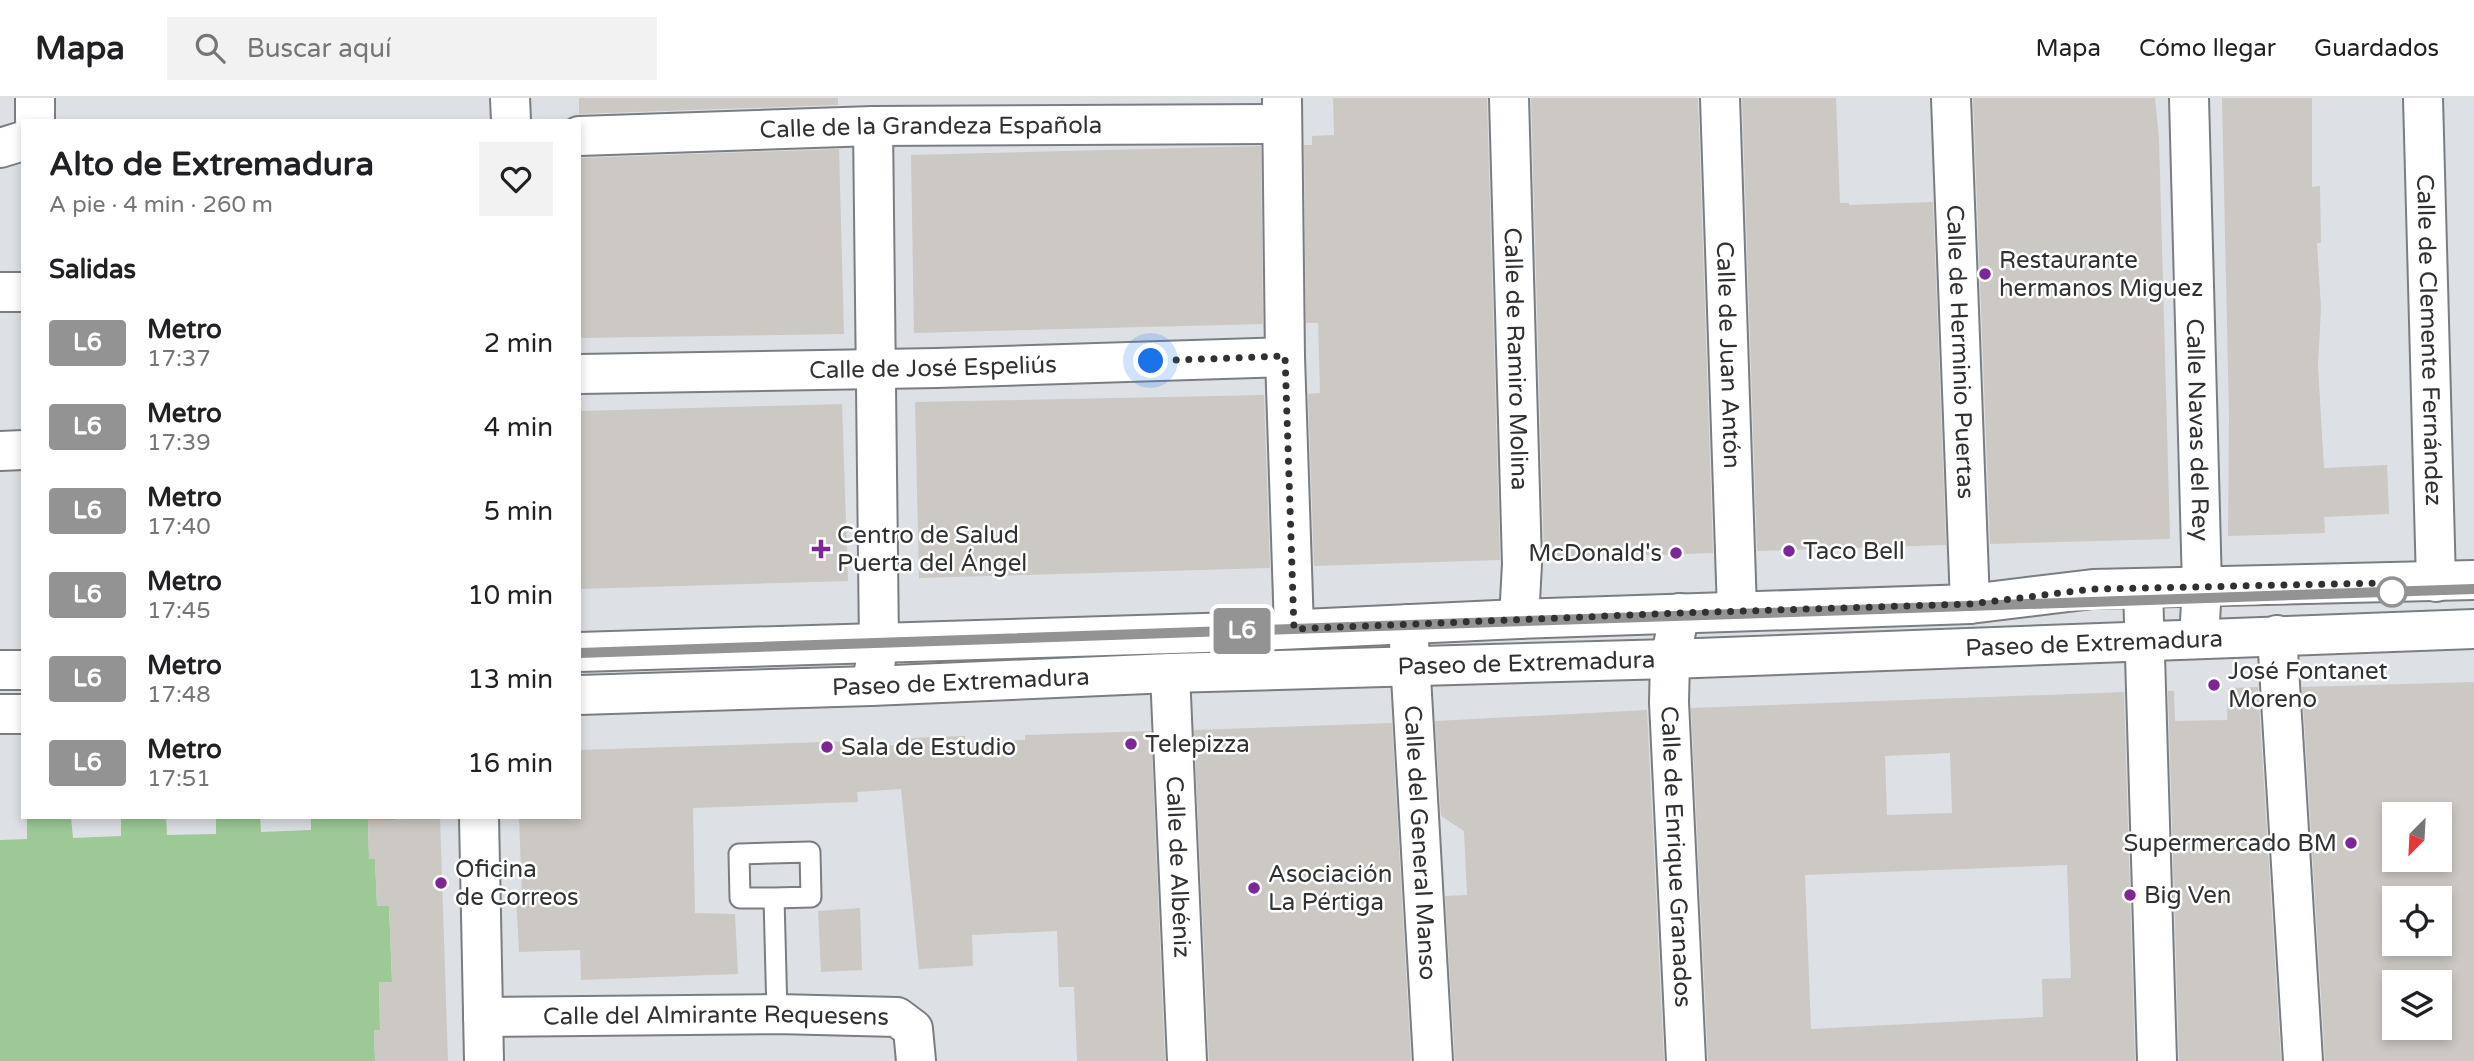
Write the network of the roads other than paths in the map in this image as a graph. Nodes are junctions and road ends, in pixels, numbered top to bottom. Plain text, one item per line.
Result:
1 (35, 98) edge
2 (510, 98) edge
3 (898, 98) edge
4 (1508, 98) edge
5 (1720, 98) edge
6 (1951, 98) edge
7 (2189, 98) edge
8 (2423, 98) edge
9 (1282, 111) edge
10 (35, 119) edge
11 (511, 119) edge
12 (873, 126) junction
13 (581, 136) edge
14 (21, 142) edge
15 (0, 148) edge
16 (0, 292) edge
17 (21, 292) edge
18 (1285, 356) junction
19 (876, 369) junction
20 (581, 374) edge
21 (21, 450) edge
22 (0, 451) edge
23 (2474, 580) edge
24 (2436, 582) junction
25 (2202, 587) junction
26 (2143, 588) junction
27 (1970, 604) junction
28 (1737, 611) junction
29 (1680, 613) junction
30 (1519, 619) junction
31 (1408, 624) junction
32 (1294, 629) junction
33 (2474, 629) edge
34 (2277, 635) junction
35 (2199, 638) junction
36 (2145, 641) junction
37 (879, 644) junction
38 (581, 652) edge
39 (1670, 659) junction
40 (1410, 666) junction
41 (0, 670) edge
42 (21, 670) edge
43 (1170, 673) junction
44 (871, 686) junction
45 (581, 695) edge
46 (0, 714) edge
47 (21, 714) edge
48 (479, 819) edge
49 (774, 898) dead end
50 (776, 1014) junction
51 (483, 1017) junction
52 (484, 1061) edge
53 (916, 1061) edge
54 (1187, 1061) edge
55 (1433, 1061) edge
56 (1686, 1061) edge
57 (2157, 1061) edge
58 (2303, 1061) edge

1 - 10 street
2 - 11 street
3 - 12 street
4 - 30 street, Calle de Ramiro Molina
5 - 28 street, Calle de Juan Antón
6 - 27 street, Calle de Herminio Puertas
7 - 25 street, Calle Navas del Rey
8 - 24 street, Calle de Clemente Fernández
9 - 12 street, Calle de la Grandeza Española
9 - 18 street
12 - 13 street, Calle de la Grandeza Española
12 - 19 street
14 - 15 street
16 - 17 street
18 - 19 street, Calle de José Espeliús
18 - 32 street
19 - 20 street, Calle de José Espeliús
19 - 37 street
21 - 22 street
23 - 24 street, Paseo de Extremadura
24 - 25 street, Paseo de Extremadura
25 - 26 street, Paseo de Extremadura
25 - 35 street, Calle Navas del Rey
26 - 27 street, Paseo de Extremadura
26 - 36 street
27 - 28 street, Paseo de Extremadura
28 - 29 street, Paseo de Extremadura
29 - 30 street, Paseo de Extremadura
29 - 39 street, Calle de Enrique Granados
30 - 31 street, Paseo de Extremadura
31 - 32 street, Paseo de Extremadura
31 - 40 street, Calle del General Manso
32 - 37 street, Paseo de Extremadura
33 - 34 street, Paseo de Extremadura
34 - 35 street, Paseo de Extremadura
34 - 58 street
35 - 36 street, Paseo de Extremadura
36 - 39 street, Paseo de Extremadura
36 - 57 street
37 - 38 street, Paseo de Extremadura
37 - 44 street
39 - 40 street, Paseo de Extremadura
39 - 56 street, Calle de Enrique Granados
40 - 43 street, Paseo de Extremadura
40 - 55 street, Calle del General Manso
41 - 42 street
43 - 44 street, Paseo de Extremadura
43 - 54 street, Calle de Albéniz
44 - 45 street, Paseo de Extremadura
46 - 47 street
48 - 51 street
49 - 50 lane
50 - 51 street, Calle del Almirante Requesens
50 - 53 street, Calle del Almirante Requesens
51 - 52 street

